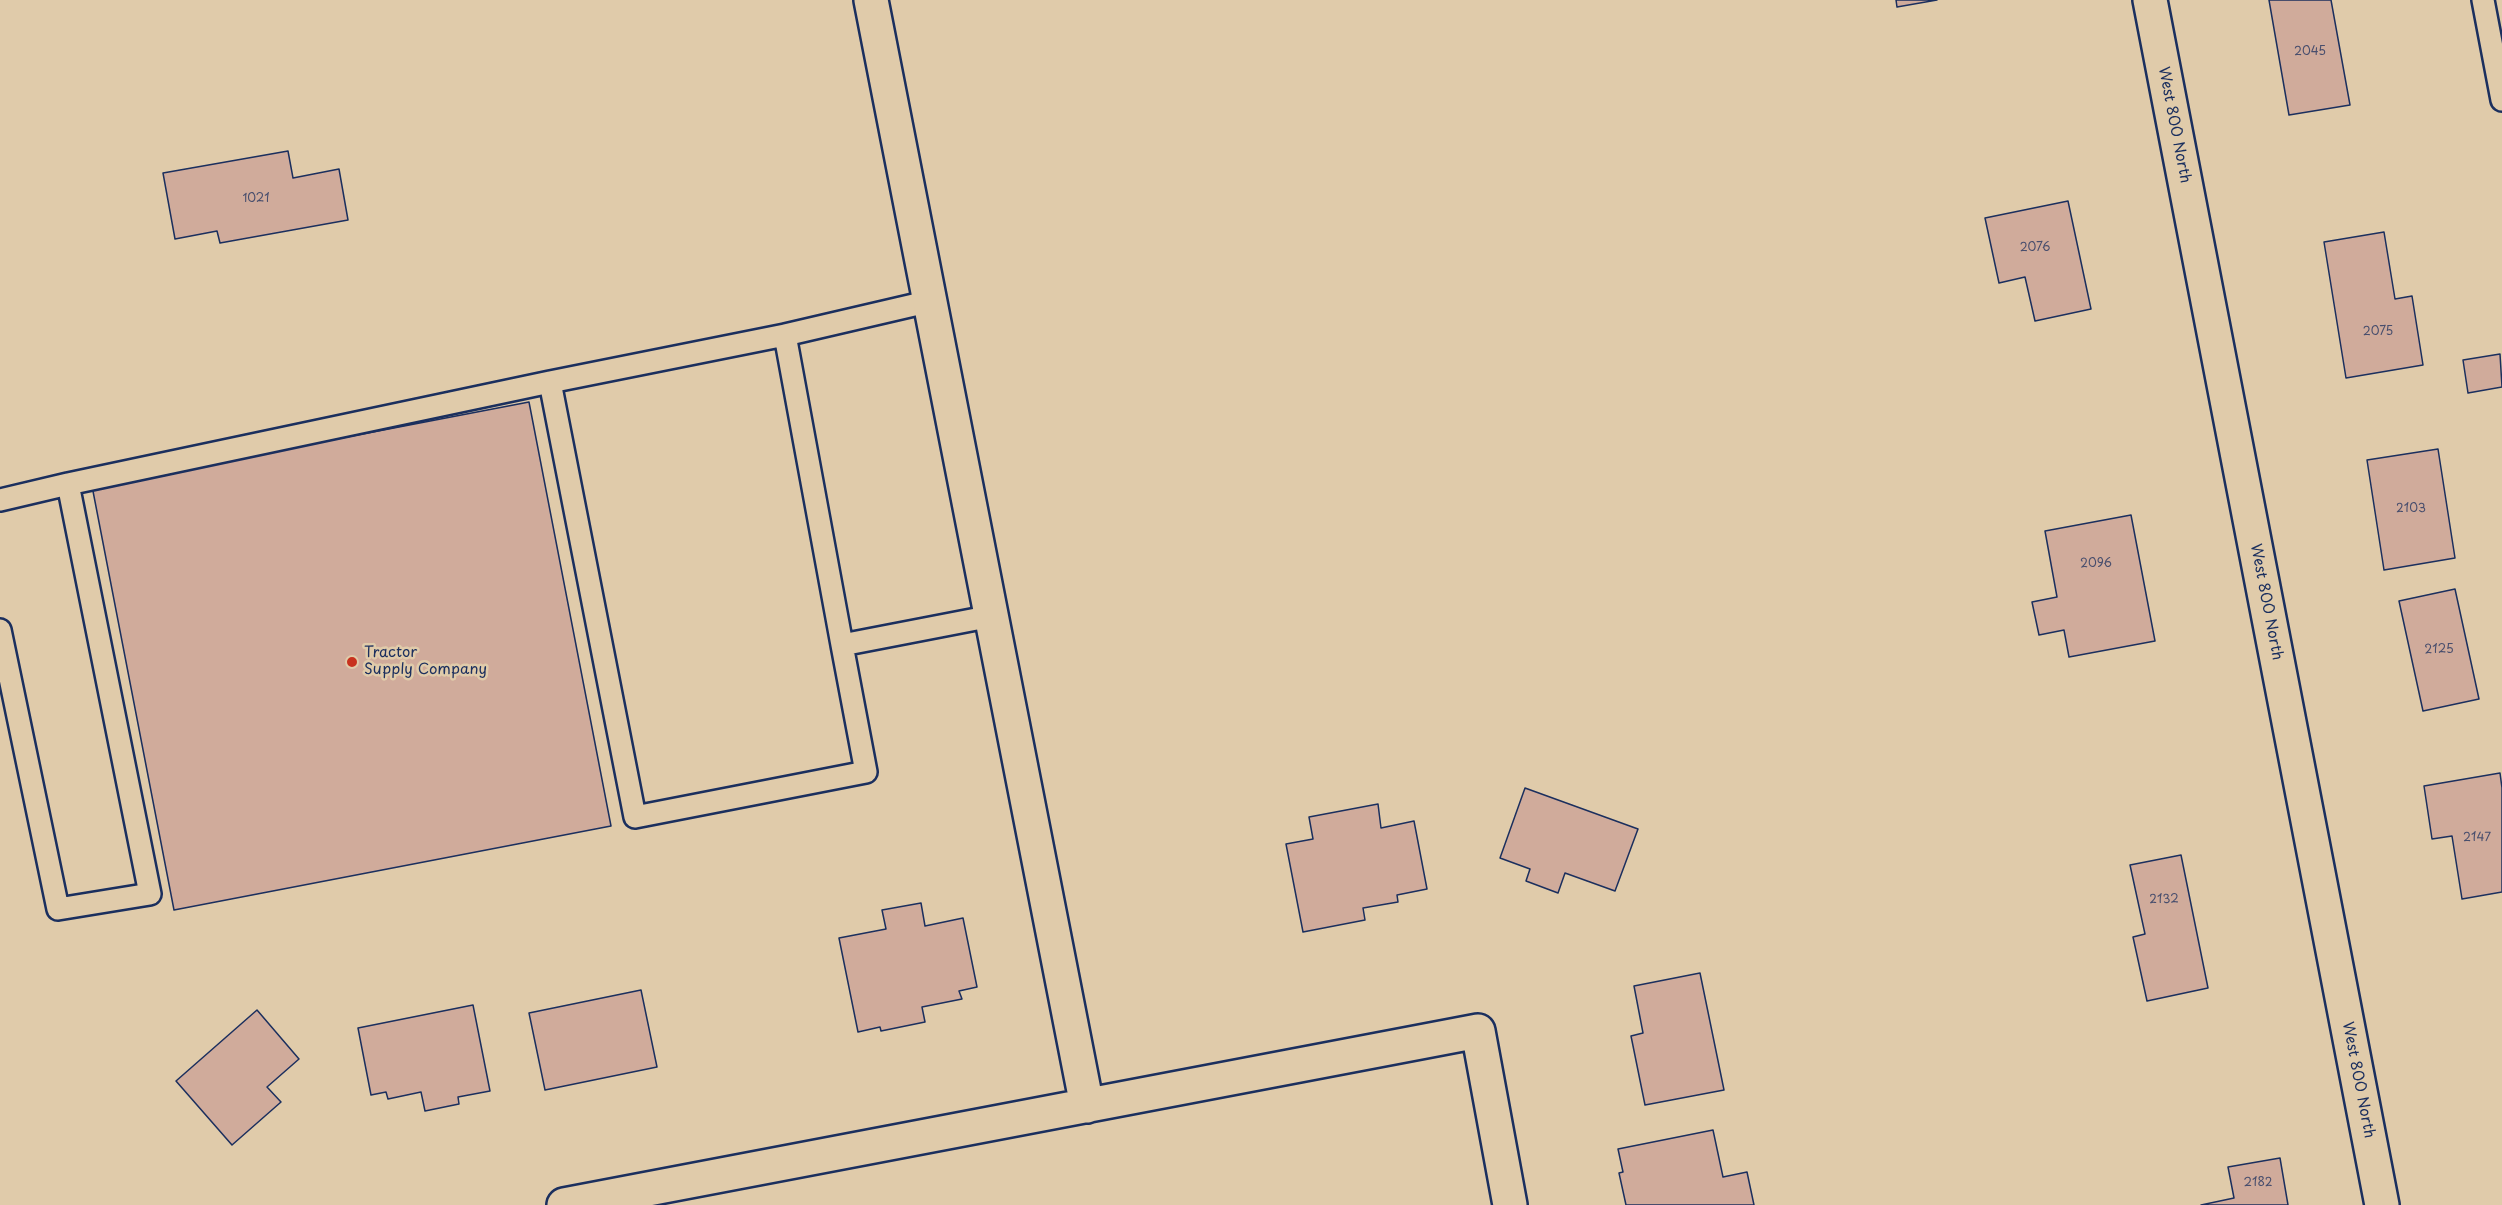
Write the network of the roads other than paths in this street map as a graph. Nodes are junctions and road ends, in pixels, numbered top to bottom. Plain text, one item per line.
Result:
1 (871, 0) edge
2 (2150, 0) edge
3 (2483, 0) edge
4 (2502, 100) edge
5 (931, 301) junction
6 (785, 334) junction
7 (550, 382) junction
8 (68, 484) junction
9 (0, 500) edge
10 (992, 616) junction
11 (0, 630) edge
12 (842, 645) junction
13 (1087, 1106) junction
14 (564, 1205) edge
15 (1509, 1205) edge
16 (2382, 1205) edge

1 - 5 street
2 - 16 street, West 800 North
3 - 4 lane
5 - 6 lane
5 - 10 street
6 - 7 lane
6 - 12 lane
7 - 8 lane
7 - 12 lane
8 - 9 lane
8 - 11 lane
10 - 12 lane
10 - 13 street
13 - 14 street
13 - 15 street

